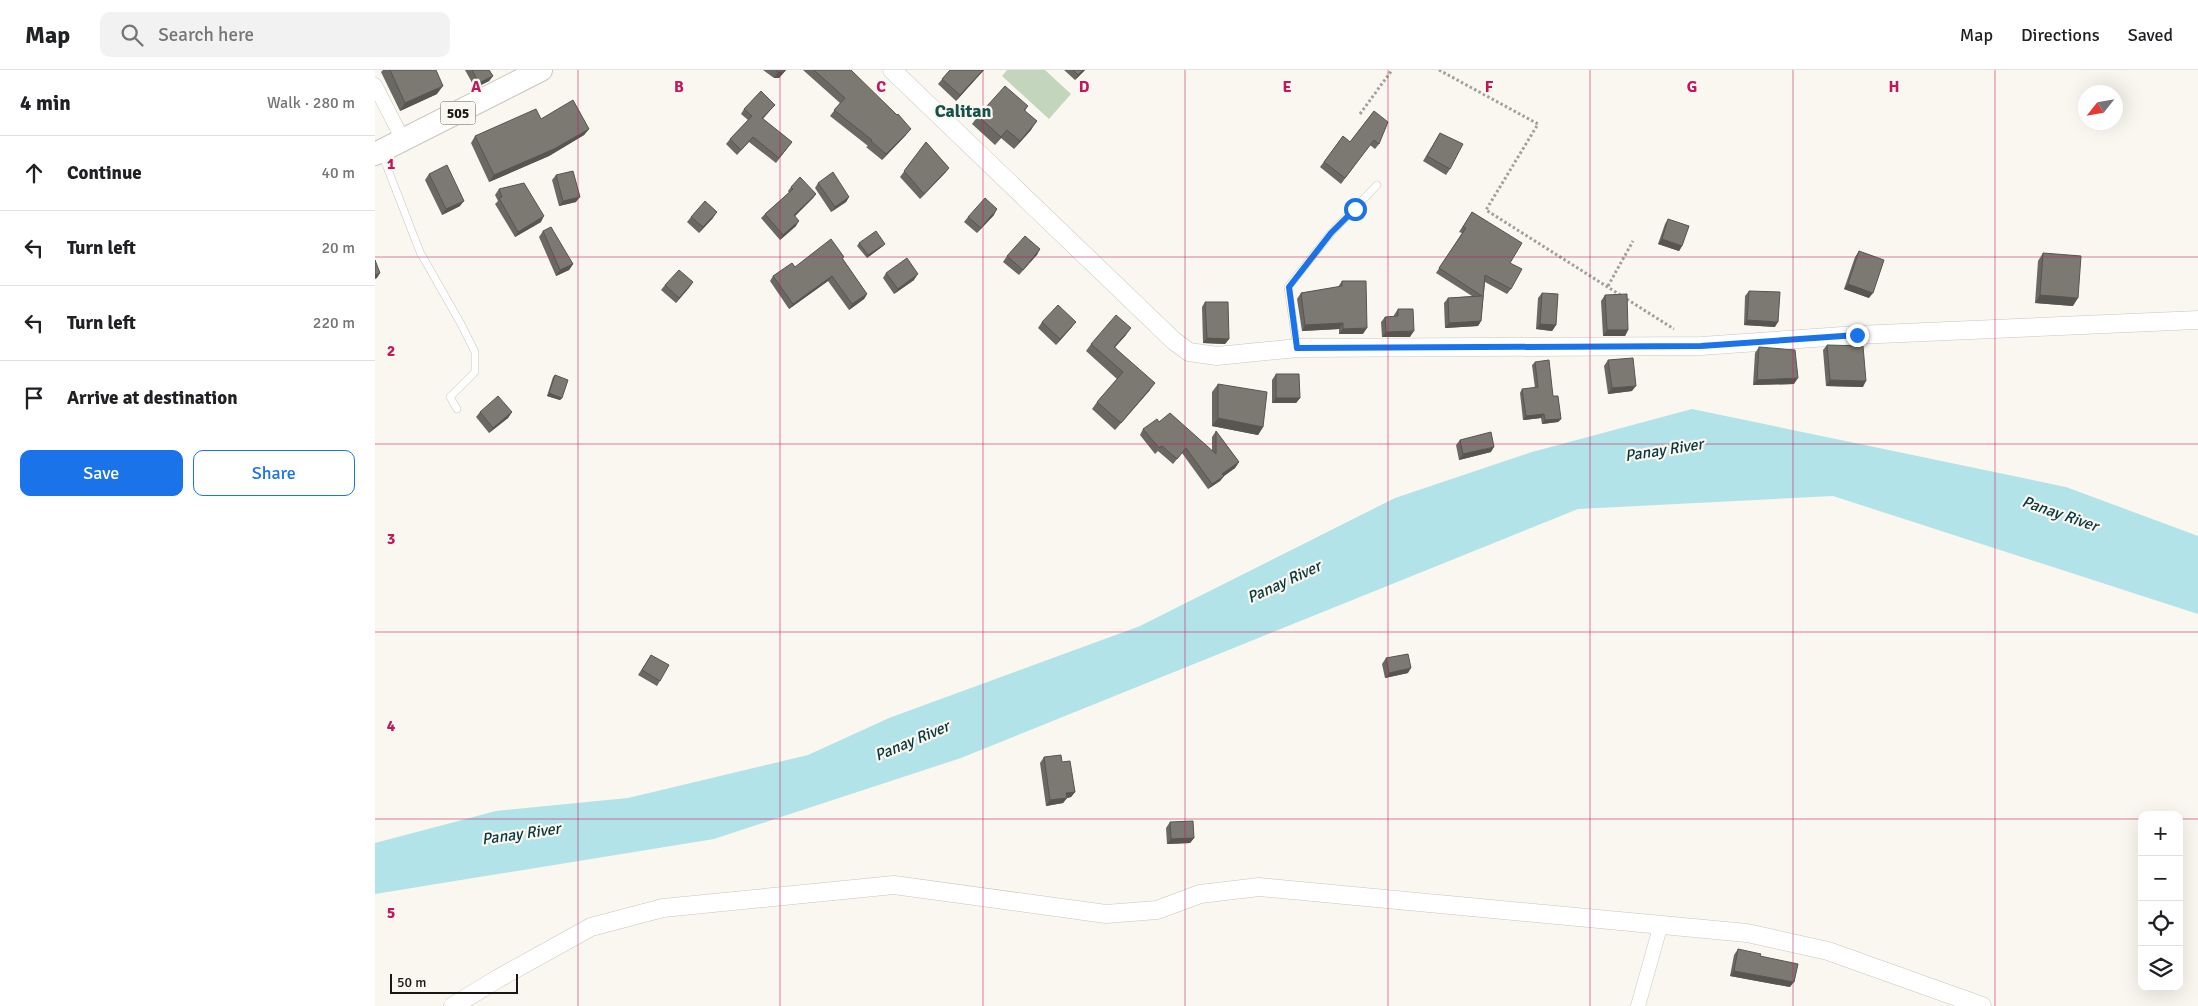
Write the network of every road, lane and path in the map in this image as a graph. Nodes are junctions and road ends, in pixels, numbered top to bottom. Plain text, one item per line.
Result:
1 (541, 70) edge
2 (892, 70) edge
3 (1392, 70) edge
4 (1439, 70) edge
5 (375, 85) edge
6 (1360, 114) dead end
7 (403, 140) junction
8 (378, 153) edge
9 (1377, 185) dead end
10 (1633, 241) dead end
11 (1607, 286) junction
12 (2198, 320) edge
13 (1701, 346) junction
14 (1297, 348) junction
15 (457, 410) dead end
16 (1661, 924) junction
17 (453, 1006) edge
18 (1638, 1006) edge
19 (1982, 1006) edge

1 - 7 main road, 505
2 - 14 street
3 - 6 path
4 - 11 path
5 - 7 street
7 - 8 main road, 505
8 - 15 lane
9 - 14 lane
10 - 11 path
11 - 13 path
12 - 13 street
13 - 14 street
16 - 17 street
16 - 18 street
16 - 19 street

